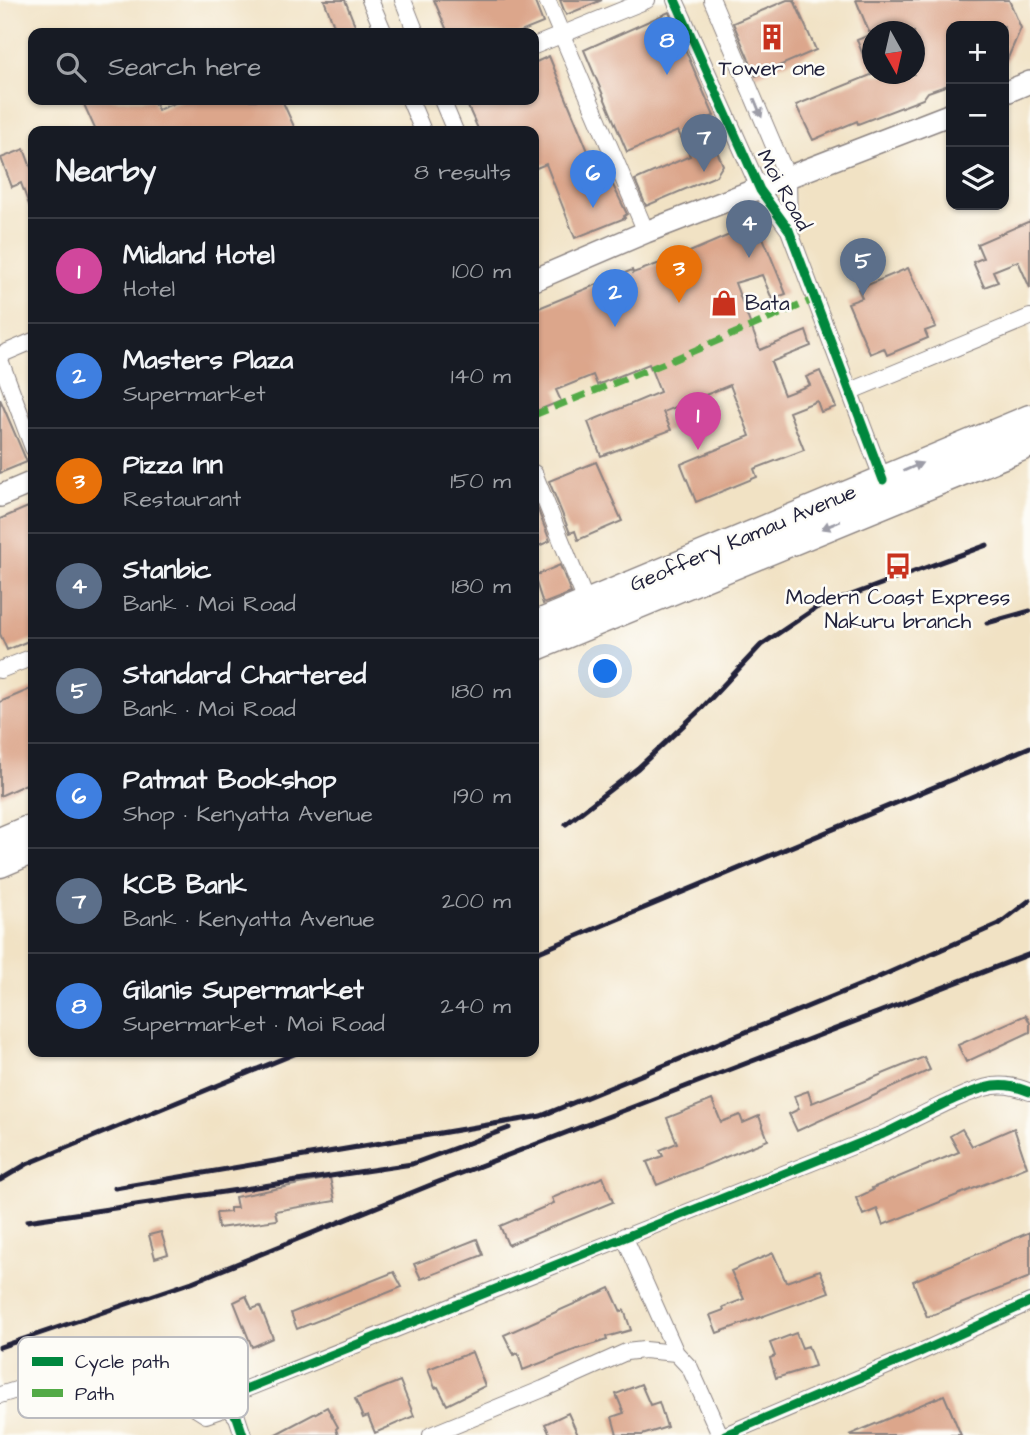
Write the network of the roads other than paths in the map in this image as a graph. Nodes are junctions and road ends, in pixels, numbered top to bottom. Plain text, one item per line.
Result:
1 (370, 0) edge
2 (403, 0) edge
3 (547, 0) edge
4 (647, 0) edge
5 (675, 0) edge
6 (712, 0) edge
7 (382, 28) edge
8 (410, 28) edge
9 (561, 36) junction
10 (539, 45) edge
11 (1030, 82) edge
12 (1009, 91) edge
13 (412, 105) edge
14 (441, 105) edge
15 (444, 105) edge
16 (946, 116) edge
17 (420, 124) edge
18 (452, 126) edge
19 (788, 179) junction
20 (760, 190) junction
21 (789, 230) junction
22 (646, 232) junction
23 (539, 278) edge
24 (1030, 317) edge
25 (28, 343) edge
26 (0, 355) edge
27 (0, 360) edge
28 (851, 391) junction
29 (1030, 419) edge
30 (28, 435) edge
31 (1030, 443) edge
32 (883, 480) junction
33 (28, 484) edge
34 (539, 485) edge
35 (0, 496) edge
36 (587, 604) junction
37 (539, 624) edge
38 (539, 645) edge
39 (28, 659) edge
40 (0, 670) edge
41 (28, 830) edge
42 (0, 842) edge
43 (28, 851) edge
44 (0, 863) edge
45 (1030, 1092) edge
46 (624, 1237) junction
47 (1030, 1302) edge
48 (676, 1353) junction
49 (248, 1388) edge
50 (18, 1389) edge
51 (0, 1395) edge
52 (237, 1418) edge
53 (243, 1435) edge
54 (432, 1435) edge
55 (723, 1435) edge

1 - 7 street
2 - 8 street
3 - 9 street
4 - 9 street
5 - 20 street, Moi Road
6 -> 19 street, Moi Road
9 - 10 street
9 - 22 street
11 - 12 street
13 - 17 street
14 - 17 street
15 - 18 street
16 - 19 street
19 - 20 street
19 - 21 street, Moi Road
20 - 21 street, Moi Road
20 - 22 street
21 - 28 street, Moi Road
22 - 23 street
24 - 28 street
25 - 26 street
27 - 30 street
28 - 32 street, Moi Road
32 -> 29 highway, Geoffery Kamau Avenue
31 -> 38 highway, Geoffery Kamau Avenue
32 - 36 highway, Geoffery Kamau Avenue
33 - 35 street
34 - 36 street
36 - 37 highway, Geoffery Kamau Avenue
39 - 40 street
41 - 42 highway
43 - 44 highway
45 - 46 street
46 - 48 street
46 - 49 street
47 - 55 street
48 - 54 street
48 - 55 street
50 - 51 street
52 - 53 street

